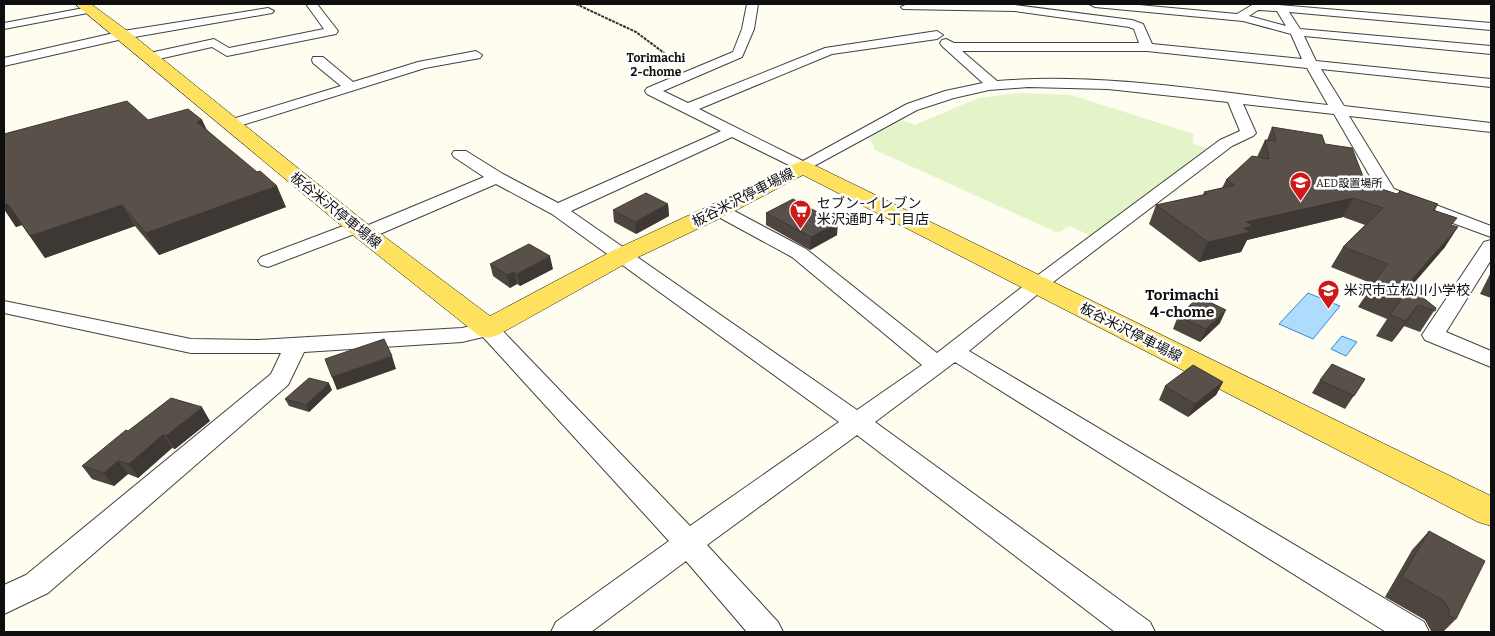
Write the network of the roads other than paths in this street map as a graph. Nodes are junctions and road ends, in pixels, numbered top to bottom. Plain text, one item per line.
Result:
1 (311, 4) edge
2 (752, 4) edge
3 (1095, 4) edge
4 (905, 6) edge
5 (1015, 6) edge
6 (86, 7) edge
7 (1281, 8) junction
8 (268, 11) dead end
9 (1243, 18) junction
10 (4, 26) edge
11 (1491, 26) edge
12 (1296, 32) junction
13 (123, 35) junction
14 (937, 35) junction
15 (950, 47) junction
16 (1147, 47) junction
17 (1491, 50) edge
18 (476, 56) dead end
19 (150, 57) junction
20 (318, 60) dead end
21 (4, 62) edge
22 (1311, 64) junction
23 (1491, 83) edge
24 (993, 85) junction
25 (350, 86) junction
26 (1234, 99) junction
27 (687, 109) junction
28 (1341, 111) junction
29 (231, 124) junction
30 (1488, 128) edge
31 (732, 132) junction
32 (460, 154) dead end
33 (803, 167) junction
34 (497, 178) junction
35 (558, 210) junction
36 (719, 210) junction
37 (361, 230) junction
38 (1491, 232) edge
39 (1491, 246) edge
40 (623, 255) junction
41 (268, 262) dead end
42 (1037, 285) junction
43 (4, 307) edge
44 (488, 329) junction
45 (296, 344) junction
46 (946, 358) junction
47 (1491, 359) edge
48 (857, 422) junction
49 (1491, 512) edge
50 (688, 543) junction
51 (4, 600) edge
52 (567, 632) edge
53 (767, 632) edge
54 (1139, 632) edge
55 (1413, 632) edge

1 - 19 street
2 - 27 street
3 - 9 street
4 - 5 street
4 - 14 street
5 - 16 street
6 - 10 street
6 - 13 main road, 板谷米沢停車場線
7 - 9 street
7 - 11 street
7 - 12 street
8 - 13 street
9 - 12 street
12 - 17 street
12 - 22 street
13 - 19 main road, 板谷米沢停車場線
13 - 21 street
14 - 15 street
14 - 27 street
15 - 16 street
15 - 24 street
16 - 22 street
18 - 25 street
19 - 29 main road, 板谷米沢停車場線
20 - 25 street
22 - 23 street
22 - 28 street
24 - 26 street
24 - 33 street
25 - 29 street
26 - 28 street
26 - 42 street
27 - 31 street
28 - 30 street
28 - 38 street
29 - 37 main road, 板谷米沢停車場線
31 - 33 street
31 - 35 street
32 - 34 street
33 - 36 main road, 板谷米沢停車場線
33 - 42 main road, 板谷米沢停車場線
34 - 35 street
34 - 37 street
35 - 40 street
36 - 40 main road, 板谷米沢停車場線
36 - 46 street
37 - 41 street
37 - 44 main road, 板谷米沢停車場線
39 - 47 street
40 - 44 main road, 板谷米沢停車場線
40 - 48 street
42 - 46 street
42 - 49 main road, 板谷米沢停車場線
43 - 45 street
44 - 45 street
44 - 50 street
45 - 51 street
46 - 48 street
46 - 55 street
48 - 50 street
48 - 54 street
50 - 52 street
50 - 53 street

